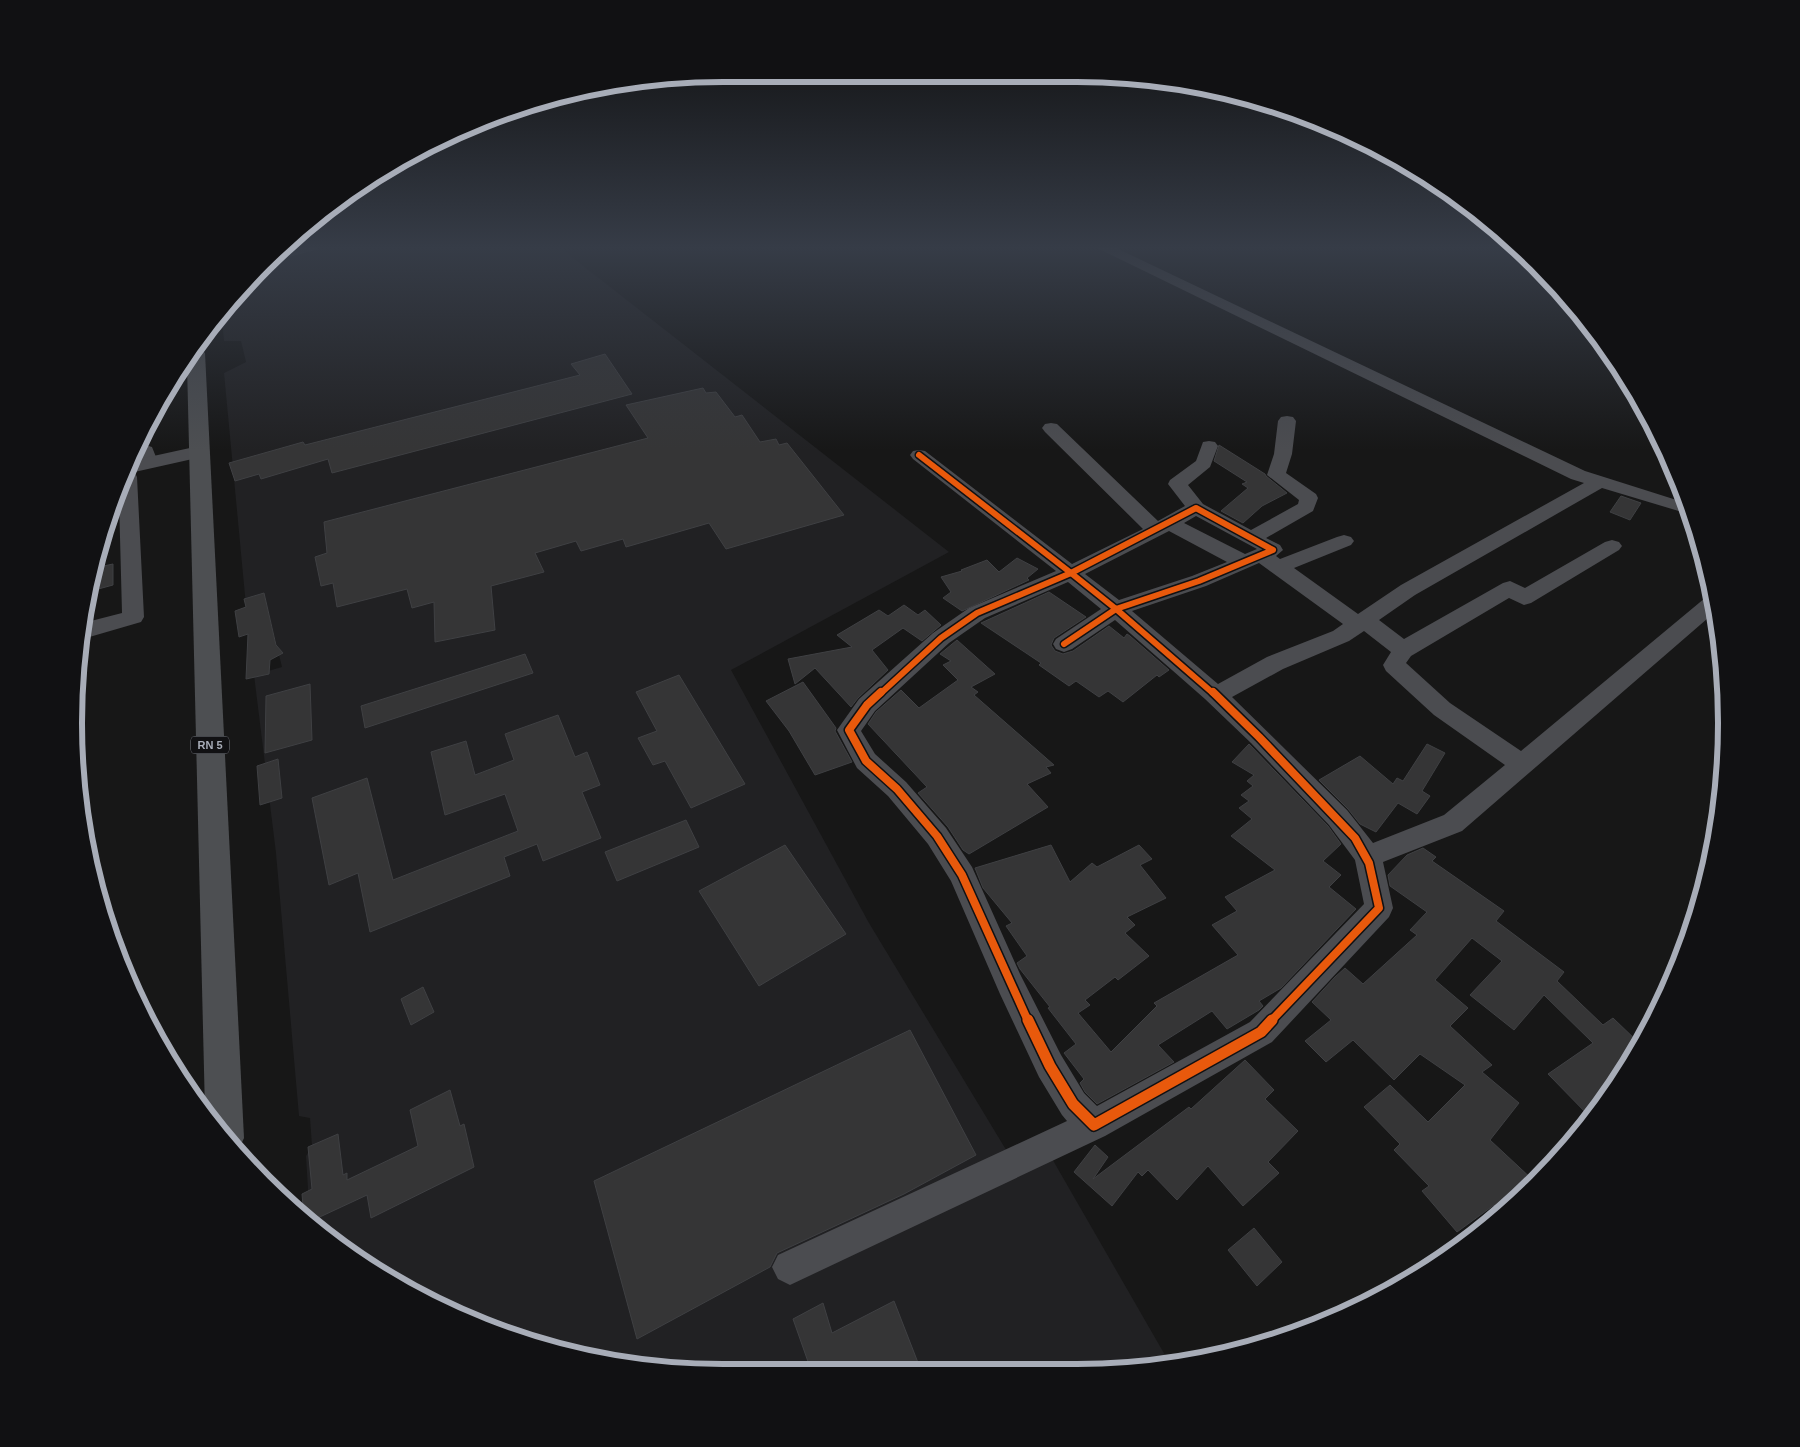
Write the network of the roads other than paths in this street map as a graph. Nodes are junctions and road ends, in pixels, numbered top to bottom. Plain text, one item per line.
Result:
1 (1245, 315) edge
2 (196, 360) edge
3 (1287, 421) dead end
4 (1051, 428) dead end
5 (199, 444) junction
6 (1209, 446) dead end
7 (145, 448) edge
8 (144, 450) edge
9 (919, 455) dead end
10 (137, 465) edge
11 (137, 465) edge
12 (1598, 482) junction
13 (128, 486) edge
14 (1679, 507) edge
15 (1196, 508) junction
16 (1163, 527) junction
17 (1344, 541) dead end
18 (1612, 546) dead end
19 (1253, 551) junction
20 (1278, 567) junction
21 (1070, 573) junction
22 (1707, 608) edge
23 (1116, 609) junction
24 (1361, 622) junction
25 (90, 629) edge
26 (1064, 644) dead end
27 (1403, 650) junction
28 (1216, 695) junction
29 (1522, 764) junction
30 (1367, 857) junction
31 (225, 1125) edge
32 (1094, 1125) junction
33 (790, 1267) dead end

1 - 12 street
2 - 5 main road, RN 5
3 - 19 street
4 - 16 street
5 - 7 street
5 - 10 street
5 - 31 main road, RN 5
6 - 15 street
8 - 11 street
9 - 21 street
12 - 14 street
12 - 24 street
13 - 25 street
15 - 16 street
15 - 19 street
16 - 19 street
16 - 21 street
17 - 20 street
18 - 27 street
19 - 20 street
19 - 23 street
20 - 24 street
21 - 23 street
21 - 32 street
22 - 29 street
23 - 26 street
23 - 28 street
24 - 27 street
24 - 28 street
27 - 29 street
28 - 30 street
29 - 30 street
30 - 32 street
32 - 33 street

